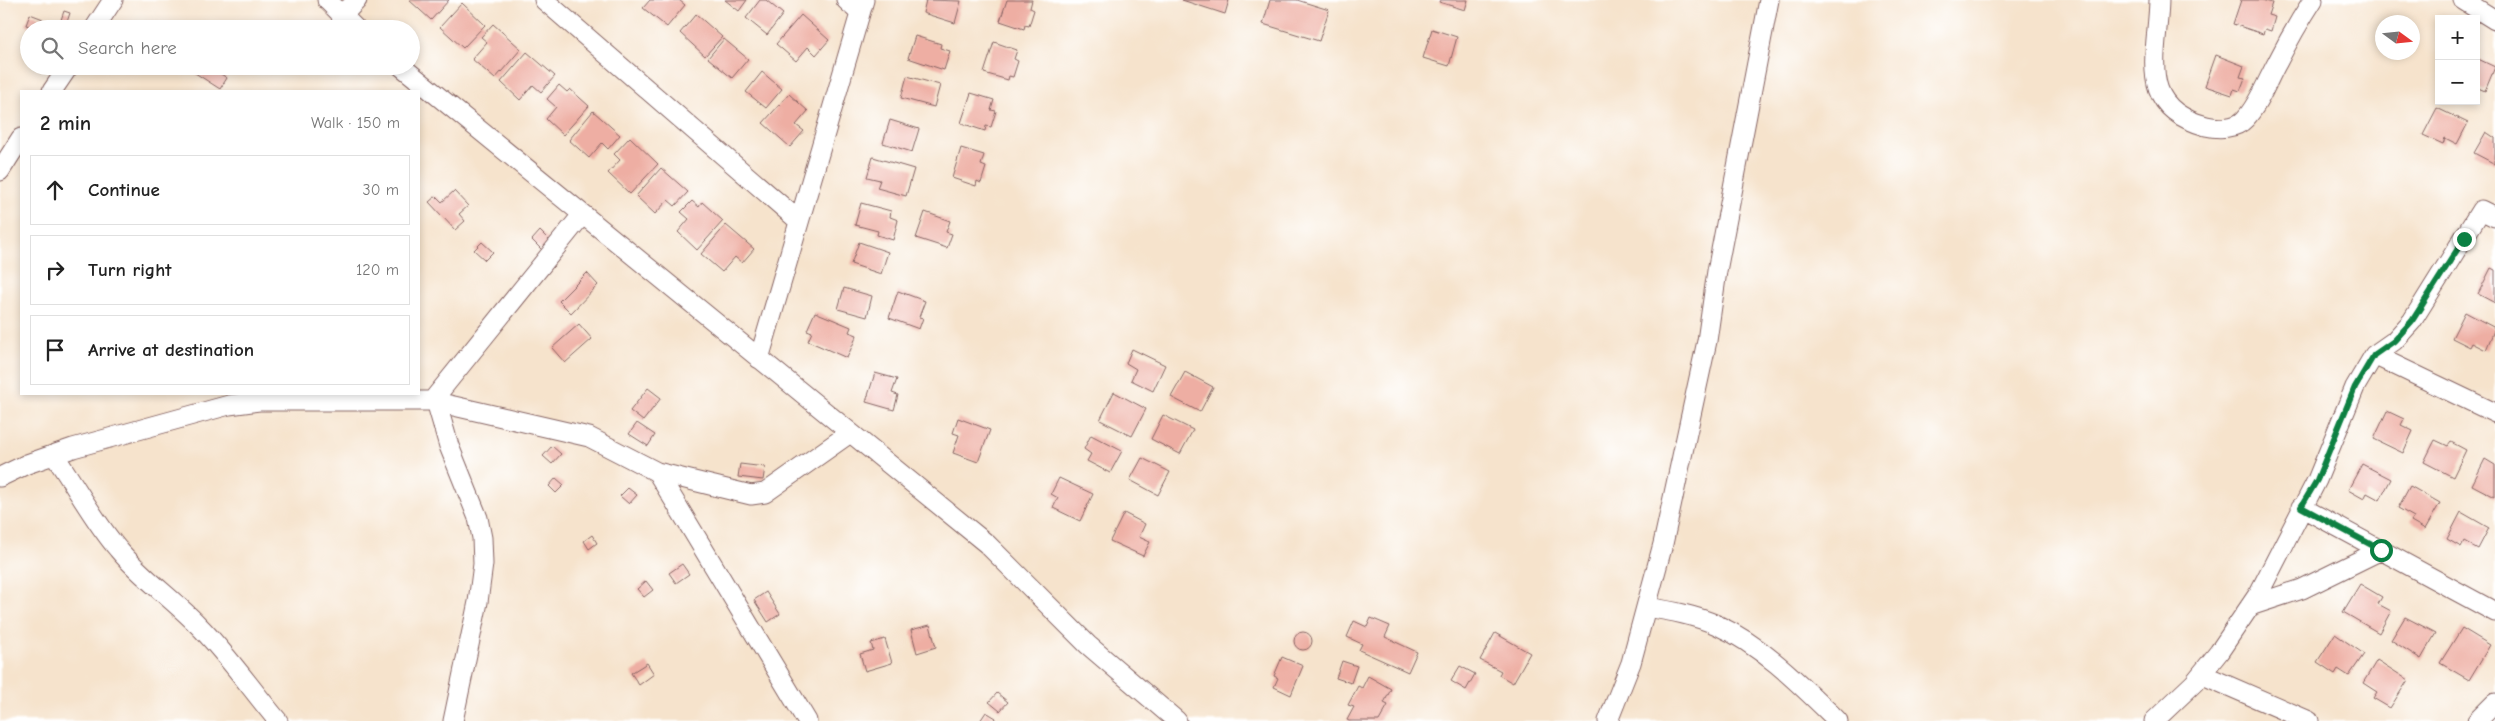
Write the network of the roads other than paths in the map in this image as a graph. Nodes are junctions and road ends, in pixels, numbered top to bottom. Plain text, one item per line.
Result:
1 (112, 0) edge
2 (326, 0) edge
3 (356, 0) edge
4 (544, 0) edge
5 (846, 0) edge
6 (1769, 0) edge
7 (2159, 0) edge
8 (2313, 0) edge
9 (2463, 0) edge
10 (862, 6) edge
11 (100, 20) edge
12 (346, 20) edge
13 (350, 20) edge
14 (2495, 20) edge
15 (63, 75) edge
16 (413, 75) edge
17 (53, 90) edge
18 (20, 140) edge
19 (0, 171) edge
20 (582, 215) junction
21 (2495, 217) edge
22 (798, 221) junction
23 (2374, 355) junction
24 (759, 359) junction
25 (434, 401) junction
26 (2495, 413) edge
27 (850, 432) junction
28 (54, 455) junction
29 (657, 472) junction
30 (0, 477) edge
31 (2301, 507) junction
32 (2381, 550) junction
33 (2250, 606) junction
34 (1646, 607) junction
35 (2495, 612) edge
36 (2201, 674) junction
37 (2495, 703) edge
38 (278, 721) edge
39 (453, 721) edge
40 (807, 721) edge
41 (1178, 721) edge
42 (1608, 721) edge
43 (1838, 721) edge
44 (2154, 721) edge
45 (2309, 721) edge
46 (2477, 721) edge

1 - 11 street
2 - 12 street
3 - 13 street
4 - 22 street
5 - 10 street
6 - 34 street
7 - 8 street
9 - 14 street
10 - 22 street
15 - 17 street
16 - 20 street
18 - 19 street
20 - 24 street
20 - 25 street
21 - 23 street
22 - 24 street
23 - 26 street
23 - 31 street
24 - 27 street
25 - 28 street
25 - 29 street
25 - 39 street
27 - 29 street
27 - 41 street
28 - 30 street
28 - 38 street
29 - 40 street
31 - 32 street
31 - 33 street
32 - 33 street
32 - 35 street
33 - 36 street
34 - 42 street
34 - 43 street
36 - 44 street
36 - 45 street
37 - 46 street

